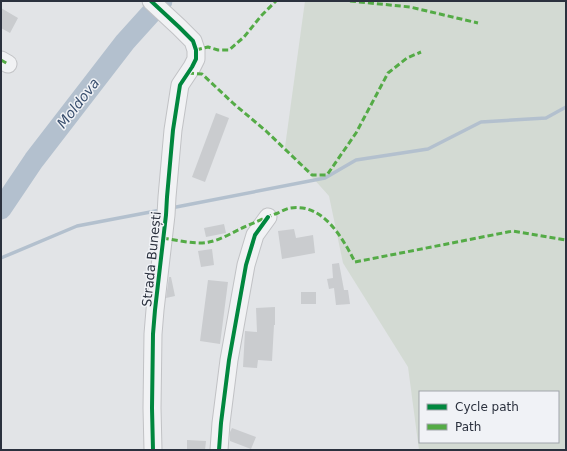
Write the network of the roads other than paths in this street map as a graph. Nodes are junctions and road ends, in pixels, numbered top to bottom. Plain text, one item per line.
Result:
1 (151, 1) edge
2 (268, 217) dead end
3 (153, 450) edge
4 (219, 450) edge

1 - 3 street, Strada Bunești
2 - 4 street

